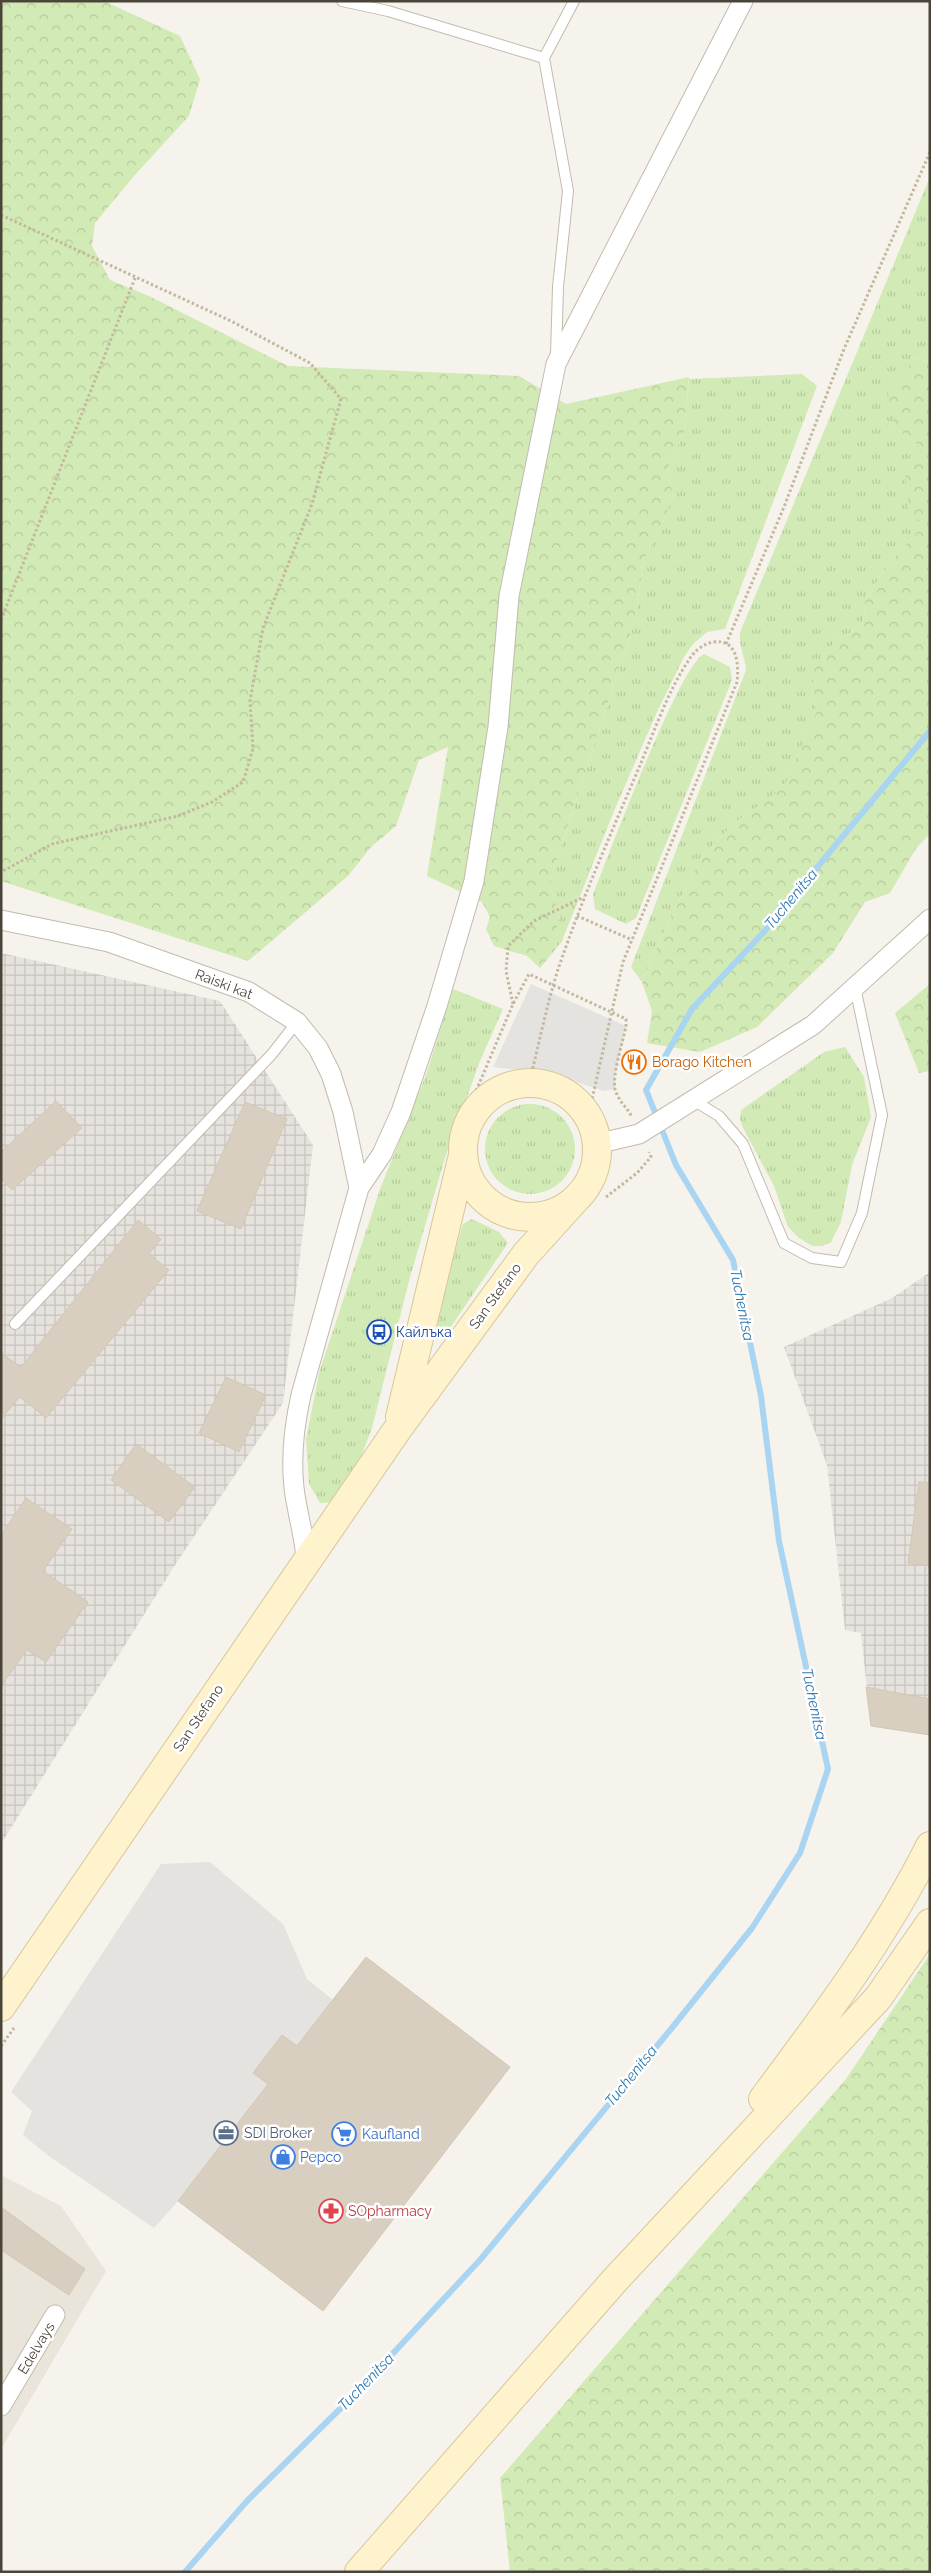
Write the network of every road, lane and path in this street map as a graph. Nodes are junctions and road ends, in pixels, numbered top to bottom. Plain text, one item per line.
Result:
1 (342, 1) edge
2 (574, 1) edge
3 (742, 1) edge
4 (544, 58) junction
5 (930, 152) edge
6 (1, 215) edge
7 (135, 278) junction
8 (556, 364) junction
9 (1, 620) edge
10 (726, 644) junction
11 (1, 869) edge
12 (584, 896) junction
13 (577, 916) junction
14 (930, 919) edge
15 (1, 920) edge
16 (632, 940) junction
17 (554, 986) junction
18 (855, 987) junction
19 (513, 1004) junction
20 (611, 1013) junction
21 (297, 1022) junction
22 (529, 1083) junction
23 (693, 1100) junction
24 (480, 1105) junction
25 (588, 1117) junction
26 (643, 1132) junction
27 (596, 1144) junction
28 (463, 1156) junction
29 (359, 1188) junction
30 (582, 1191) junction
31 (15, 1324) dead end
32 (396, 1430) junction
33 (306, 1559) junction
34 (930, 1846) edge
35 (930, 1924) edge
36 (1, 2007) edge
37 (684, 2206) junction
38 (54, 2315) dead end
39 (1, 2406) edge
40 (359, 2572) edge

1 - 4 lane
2 - 4 lane
3 - 8 street
4 - 8 lane
5 - 10 path
6 - 7 path
7 - 9 path
7 - 11 path
8 - 29 street
10 - 12 path
10 - 16 path
12 - 13 path
12 - 19 path
13 - 16 path
13 - 17 path
14 - 18 street
15 - 21 street, Raiski kat
16 - 20 path
17 - 19 path
17 - 20 path
17 - 22 path
18 - 23 street
18 - 23 lane
19 - 24 path
20 - 25 path
20 - 26 path
21 - 29 street, Raiski kat
21 - 31 lane
22 - 24 street
22 - 25 street
23 - 26 street
24 - 28 street
25 - 27 street
26 - 27 street
27 - 30 street
28 - 30 street
28 - 32 street, San Stefano
29 - 33 street
30 - 32 street, San Stefano
32 - 33 street, San Stefano
33 - 36 street, San Stefano
34 - 37 street
35 - 37 street
37 - 40 street
38 - 39 street, Edelvays

